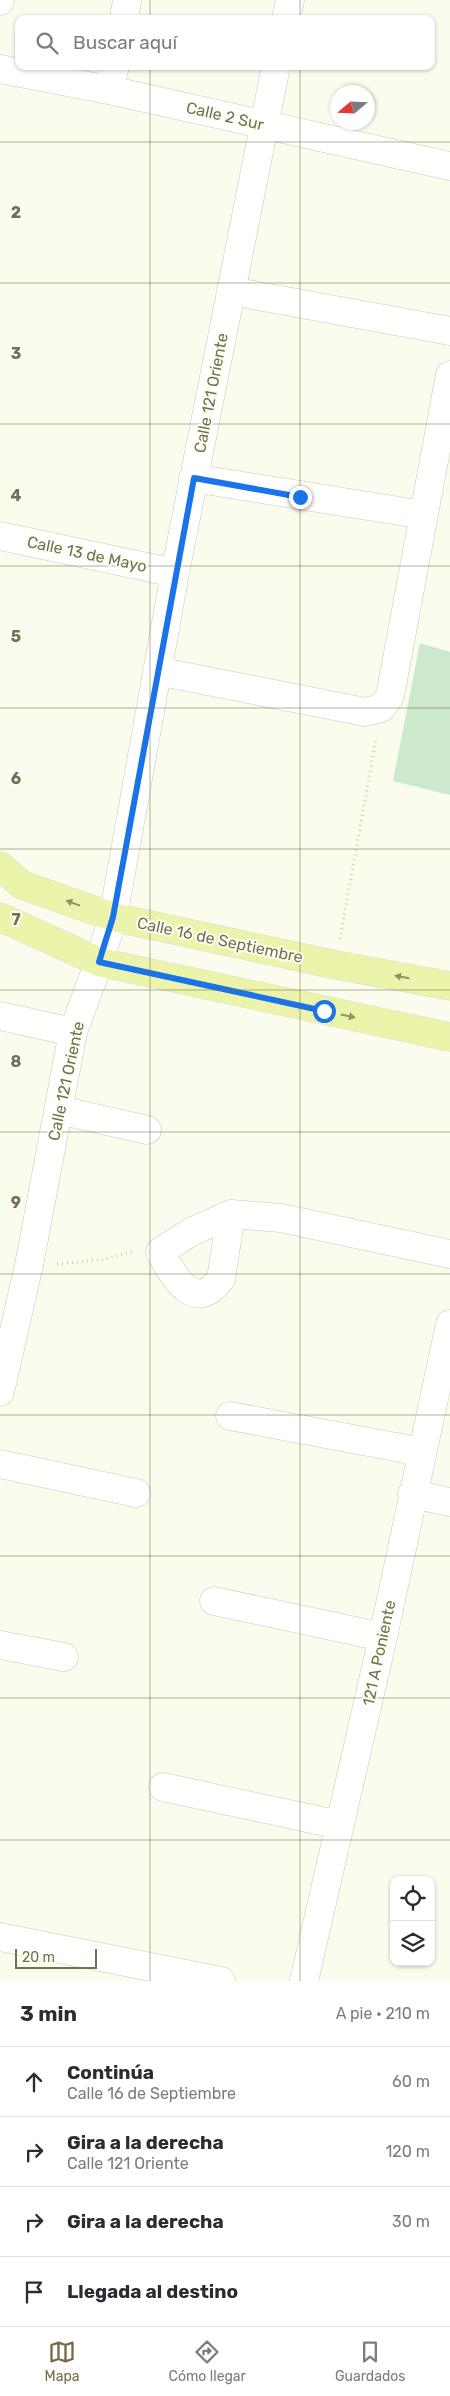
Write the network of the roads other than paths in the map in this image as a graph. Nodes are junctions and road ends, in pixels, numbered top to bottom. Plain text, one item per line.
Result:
1 (127, 0) edge
2 (290, 0) edge
3 (125, 15) edge
4 (287, 15) edge
5 (0, 69) edge
6 (275, 70) edge
7 (112, 78) edge
8 (264, 125) junction
9 (450, 166) edge
10 (231, 291) junction
11 (450, 331) edge
12 (450, 375) edge
13 (194, 478) junction
14 (424, 515) junction
15 (0, 536) edge
16 (175, 572) junction
17 (158, 671) junction
18 (0, 866) edge
19 (0, 916) edge
20 (113, 917) junction
21 (99, 962) junction
22 (450, 986) edge
23 (0, 1016) edge
24 (73, 1032) junction
25 (450, 1037) edge
26 (59, 1110) junction
27 (147, 1130) dead end
28 (231, 1214) junction
29 (450, 1254) edge
30 (450, 1324) edge
31 (0, 1392) edge
32 (230, 1416) dead end
33 (422, 1452) junction
34 (0, 1464) edge
35 (136, 1493) dead end
36 (412, 1494) junction
37 (450, 1502) edge
38 (214, 1601) dead end
39 (383, 1637) junction
40 (0, 1645) edge
41 (64, 1657) dead end
42 (164, 1787) dead end
43 (340, 1826) junction
44 (0, 1937) edge
45 (221, 1981) edge
46 (304, 1981) edge

1 - 3 street
2 - 4 street
5 - 7 street, Calle 2 Sur
6 - 8 street, Calle 121 Oriente
7 - 8 street, Calle 2 Sur
8 - 9 street, Calle 2 Sur
8 - 10 street, Calle 121 Oriente
10 - 11 street
10 - 13 street, Calle 121 Oriente
12 - 14 street
13 - 14 street
13 - 16 street, Calle 121 Oriente
14 - 17 street
15 - 16 street, Calle 13 de Mayo
16 - 17 street, Calle 121 Oriente
17 - 20 street, Calle 121 Oriente
20 -> 18 main road, Calle 16 de Septiembre
19 - 21 main road
20 - 21 street, Calle 121 Oriente
22 -> 20 main road, Calle 16 de Septiembre
21 - 24 street, Calle 121 Oriente
21 -> 25 main road
23 - 24 street
24 - 26 street, Calle 121 Oriente
26 - 27 street
26 - 31 street, Calle 121 Oriente
28 - 28 street
28 - 29 street
30 - 33 street, 121 A Poniente
32 - 33 street
33 - 36 street, 121 A Poniente
34 - 35 street
36 - 37 street
36 - 39 street, 121 A Poniente
38 - 39 street
39 - 43 street, 121 A Poniente
40 - 41 street
42 - 43 street
43 - 46 street, 121 A Poniente
44 - 45 street

